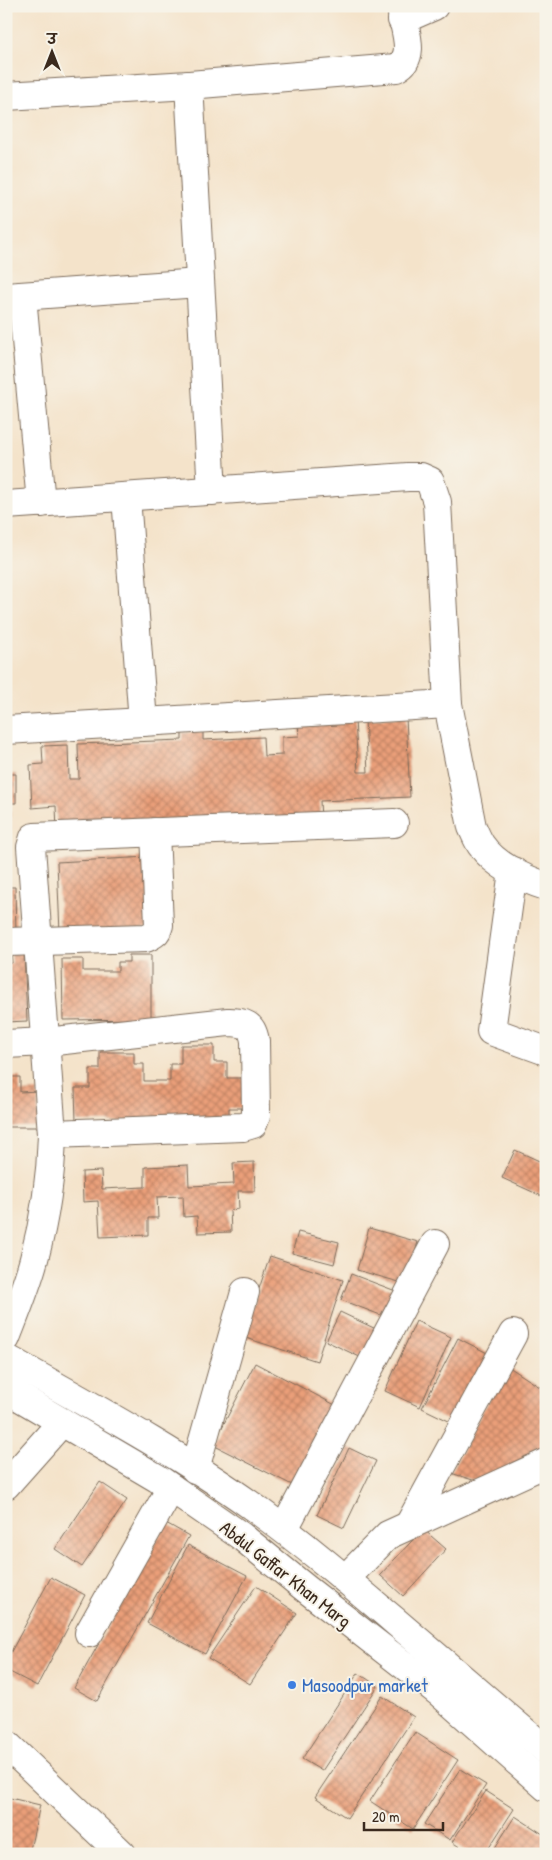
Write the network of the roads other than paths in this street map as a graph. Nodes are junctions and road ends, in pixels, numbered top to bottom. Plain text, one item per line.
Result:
1 (434, 6) edge
2 (401, 13) edge
3 (189, 85) junction
4 (6, 96) edge
5 (199, 283) junction
6 (14, 296) edge
7 (212, 491) junction
8 (126, 497) junction
9 (41, 503) junction
10 (6, 505) edge
11 (448, 704) junction
12 (143, 722) junction
13 (6, 730) edge
14 (394, 823) dead end
15 (155, 832) junction
16 (513, 871) junction
17 (546, 886) edge
18 (38, 940) junction
19 (6, 942) edge
20 (46, 1042) junction
21 (6, 1044) edge
22 (546, 1051) edge
23 (52, 1134) junction
24 (435, 1244) dead end
25 (245, 1292) dead end
26 (513, 1334) dead end
27 (6, 1338) edge
28 (6, 1358) edge
29 (6, 1389) edge
30 (62, 1422) junction
31 (546, 1463) edge
32 (195, 1468) junction
33 (6, 1486) edge
34 (171, 1488) junction
35 (409, 1525) junction
36 (284, 1529) junction
37 (345, 1579) junction
38 (89, 1633) dead end
39 (6, 1744) edge
40 (546, 1750) edge
41 (546, 1786) edge
42 (122, 1854) edge

1 - 2 street
2 - 3 street
3 - 4 street
3 - 5 street
5 - 6 street
5 - 7 street
6 - 9 street
7 - 8 street
7 - 11 street
8 - 9 street
8 - 12 street
9 - 10 street
11 - 12 street
11 - 16 street
12 - 13 street
14 - 15 street
15 - 18 street
15 - 18 street
16 - 17 street
16 - 22 street
18 - 19 street
18 - 20 street
20 - 21 street
20 - 23 street
20 - 23 street
23 - 27 street
24 - 36 street
25 - 32 street
26 - 35 street
28 - 32 street, Abdul Gaffar Khan Marg
29 - 30 street, Abdul Gaffar Khan Marg
30 - 33 street
30 - 34 street, Abdul Gaffar Khan Marg
31 - 35 street
32 - 36 street, Abdul Gaffar Khan Marg
34 - 38 street
34 - 41 street, Abdul Gaffar Khan Marg
35 - 37 street
36 - 37 street, Abdul Gaffar Khan Marg
37 - 40 street, Abdul Gaffar Khan Marg
39 - 42 street

